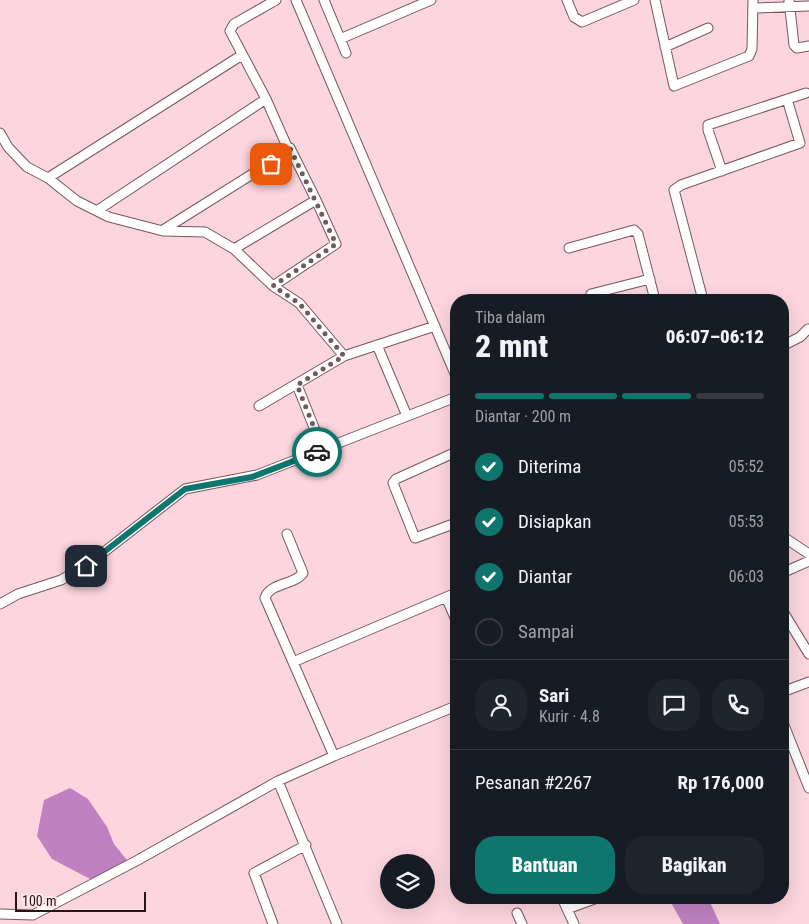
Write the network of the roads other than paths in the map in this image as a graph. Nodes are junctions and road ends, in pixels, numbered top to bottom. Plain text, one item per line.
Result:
1 (276, 0) edge
2 (296, 0) edge
3 (324, 0) edge
4 (431, 0) edge
5 (567, 0) edge
6 (634, 0) edge
7 (655, 0) edge
8 (416, 3) edge
9 (754, 4) edge
10 (789, 4) edge
11 (809, 6) edge
12 (708, 28) dead end
13 (340, 38) junction
14 (809, 46) edge
15 (665, 48) junction
16 (346, 53) dead end
17 (242, 56) junction
18 (806, 92) dead end
19 (266, 99) junction
20 (786, 99) junction
21 (0, 133) edge
22 (290, 148) junction
23 (722, 171) junction
24 (48, 178) junction
25 (316, 200) junction
26 (98, 210) junction
27 (163, 230) junction
28 (569, 248) dead end
29 (234, 249) junction
30 (650, 279) junction
31 (273, 286) junction
32 (591, 294) dead end
33 (654, 294) edge
34 (701, 294) edge
35 (436, 326) junction
36 (808, 329) edge
37 (789, 342) edge
38 (377, 345) junction
39 (344, 356) junction
40 (450, 361) edge
41 (297, 385) junction
42 (450, 399) edge
43 (259, 406) dead end
44 (407, 416) junction
45 (323, 450) junction
46 (450, 455) edge
47 (450, 525) edge
48 (287, 534) dead end
49 (789, 541) edge
50 (809, 554) edge
51 (809, 561) edge
52 (789, 570) edge
53 (450, 595) edge
54 (446, 597) junction
55 (0, 604) edge
56 (450, 606) edge
57 (789, 621) edge
58 (809, 654) edge
59 (293, 662) junction
60 (809, 682) edge
61 (789, 689) edge
62 (450, 708) edge
63 (789, 738) edge
64 (334, 756) junction
65 (278, 781) junction
66 (809, 788) edge
67 (306, 844) junction
68 (565, 904) edge
69 (581, 904) edge
70 (567, 909) junction
71 (517, 912) dead end
72 (0, 914) edge
73 (273, 924) edge
74 (337, 924) edge
75 (522, 924) edge
76 (574, 924) edge

1 - 17 street
2 - 35 street
3 - 13 street
4 - 8 street
5 - 6 street
7 - 15 street
8 - 13 street
9 - 10 street
9 - 15 street
10 - 11 street
10 - 14 street
12 - 15 street
13 - 16 street
17 - 19 street
17 - 24 street
18 - 20 street
19 - 22 street
19 - 26 street
20 - 23 street
20 - 23 street
21 - 24 street
22 - 25 street
22 - 27 street
23 - 34 street
24 - 26 street
25 - 29 street
25 - 31 street
26 - 27 street
27 - 29 street
28 - 30 street
29 - 31 street
30 - 32 street
30 - 33 street
31 - 39 street
35 - 38 street
35 - 40 street
36 - 37 street
38 - 39 street
38 - 44 street
39 - 41 street
41 - 43 street
41 - 45 street
42 - 44 street
44 - 45 street
45 - 55 street
46 - 47 street
48 - 59 street
49 - 50 street
51 - 52 street
53 - 54 street
54 - 56 street
54 - 59 street
57 - 58 street
59 - 64 street
60 - 61 street
62 - 64 street
63 - 66 street
64 - 65 street
65 - 67 street
65 - 72 street
67 - 73 street
67 - 74 street
68 - 70 street
69 - 70 street
70 - 76 street
71 - 75 street

